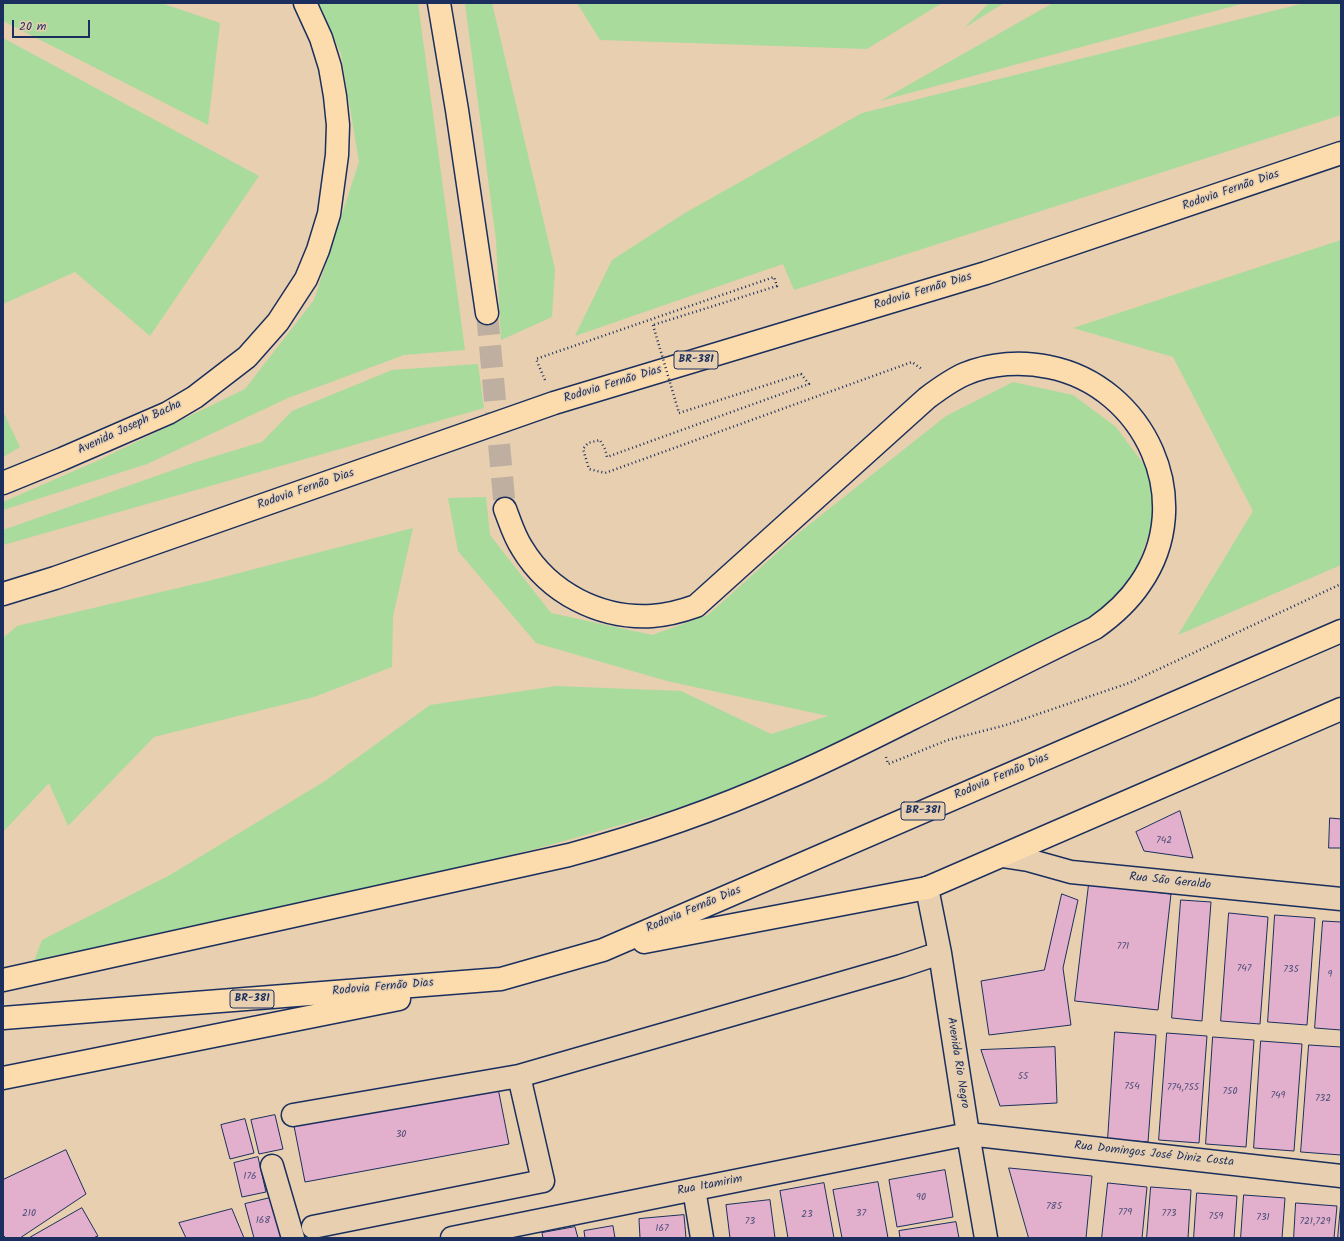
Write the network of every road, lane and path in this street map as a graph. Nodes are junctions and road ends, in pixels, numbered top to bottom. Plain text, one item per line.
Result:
1 (305, 3) edge
2 (439, 3) edge
3 (1341, 153) edge
4 (487, 313) tunnel mouth
5 (536, 359) dead end
6 (925, 371) dead end
7 (3, 483) edge
8 (505, 509) tunnel mouth
9 (55, 578) junction
10 (1341, 584) edge
11 (3, 594) edge
12 (3, 610) edge
13 (1341, 631) edge
14 (1341, 709) edge
15 (885, 754) dead end
16 (1002, 856) junction
17 (927, 888) junction
18 (1341, 899) edge
19 (603, 950) junction
20 (940, 953) junction
21 (501, 979) junction
22 (3, 980) edge
23 (3, 1018) edge
24 (519, 1076) junction
25 (3, 1078) edge
26 (294, 1116) dead end
27 (968, 1134) junction
28 (272, 1166) dead end
29 (1341, 1176) edge
30 (694, 1189) junction
31 (314, 1227) dead end
32 (294, 1238) edge
33 (452, 1238) edge
34 (702, 1238) edge
35 (986, 1238) edge

1 - 7 main road, Avenida Joseph Bacha
2 - 4 main road
3 - 9 main road, Rodovia Fernão Dias / BR-381
5 - 6 path, bridge
8 - 22 main road
9 - 11 main road, Rodovia Fernão Dias / BR-381
9 - 12 main road
10 - 15 path
13 - 19 main road, Rodovia Fernão Dias / BR-381
14 - 16 main road, BR-381
16 - 17 main road, BR-381
16 - 18 street, Rua São Geraldo
17 - 19 main road, BR-381
17 - 20 street, Avenida Rio Negro
19 - 21 main road, Rodovia Fernão Dias / BR-381
20 - 24 street
20 - 27 street, Avenida Rio Negro
21 - 23 main road, Rodovia Fernão Dias / BR-381
21 - 25 main road
24 - 26 street
24 - 31 street
27 - 29 street, Rua Domingos José Diniz Costa
27 - 30 street, Rua Itamirim
27 - 35 street, Avenida Rio Negro
28 - 32 street
30 - 33 street, Rua Itamirim
30 - 34 street

